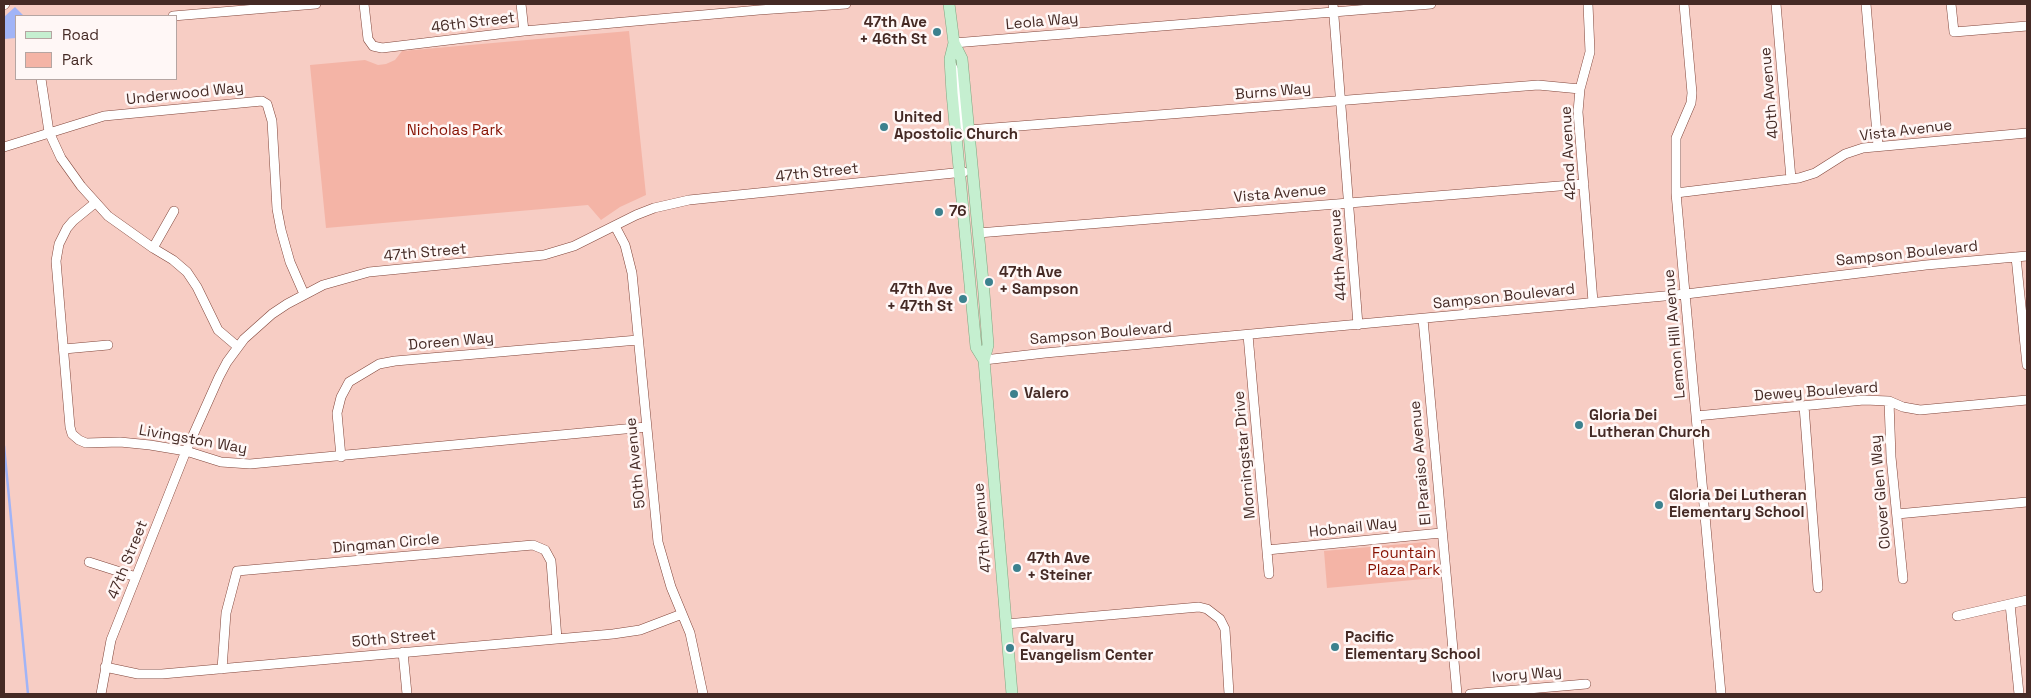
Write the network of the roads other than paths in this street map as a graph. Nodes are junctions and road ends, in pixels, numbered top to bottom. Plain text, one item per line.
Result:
1 (316, 4) edge
2 (364, 4) edge
3 (521, 4) edge
4 (846, 4) edge
5 (950, 4) edge
6 (1431, 4) edge
7 (1588, 4) edge
8 (1684, 4) edge
9 (1776, 4) edge
10 (1866, 4) edge
11 (1951, 4) edge
12 (1333, 7) edge
13 (178, 16) edge
14 (2027, 26) edge
15 (524, 31) junction
16 (954, 43) junction
17 (950, 60) junction
18 (41, 80) edge
19 (1580, 89) junction
20 (1340, 100) junction
21 (968, 130) junction
22 (49, 132) junction
23 (2027, 133) edge
24 (1878, 146) junction
25 (4, 147) edge
26 (972, 171) junction
27 (959, 172) junction
28 (1791, 180) junction
29 (1584, 184) junction
30 (1676, 193) junction
31 (95, 203) junction
32 (1348, 203) junction
33 (174, 211) dead end
34 (615, 226) junction
35 (978, 233) junction
36 (153, 248) junction
37 (2027, 256) edge
38 (2016, 257) junction
39 (304, 294) junction
40 (1686, 294) junction
41 (1593, 302) junction
42 (1422, 319) junction
43 (1358, 325) junction
44 (1248, 335) junction
45 (638, 340) junction
46 (108, 345) dead end
47 (238, 347) junction
48 (64, 349) junction
49 (984, 360) junction
50 (2027, 365) edge
51 (2027, 400) edge
52 (1889, 401) junction
53 (1804, 406) junction
54 (1696, 416) junction
55 (646, 427) junction
56 (186, 452) junction
57 (340, 457) junction
58 (2027, 502) edge
59 (1897, 514) junction
60 (1441, 534) junction
61 (1267, 550) junction
62 (89, 562) dead end
63 (1269, 574) dead end
64 (136, 577) junction
65 (1903, 579) dead end
66 (1818, 588) dead end
67 (2027, 600) edge
68 (2010, 604) junction
69 (682, 614) junction
70 (1957, 616) dead end
71 (1006, 624) junction
72 (557, 639) junction
73 (403, 652) junction
74 (105, 667) junction
75 (222, 669) junction
76 (1586, 684) dead end
77 (100, 694) edge
78 (407, 694) edge
79 (703, 694) edge
80 (1012, 694) edge
81 (1229, 694) edge
82 (1457, 694) edge
83 (1470, 694) edge
84 (1720, 694) edge
85 (2019, 694) edge

1 - 13 street
2 - 15 street, 46th Street
3 - 15 street
4 - 15 street, 46th Street
5 - 16 main road, 47th Avenue
6 - 12 street, Leola Way
7 - 19 street, 42nd Avenue
8 - 30 street, Lemon Hill Avenue
9 - 28 street, 40th Avenue
10 - 24 street
11 - 14 street
12 - 16 street, Leola Way
12 - 20 street, 44th Avenue
16 - 17 main road, 47th Avenue
16 - 21 main road, 47th Avenue
17 - 21 street
17 - 27 main road, 47th Avenue
18 - 22 street
19 - 20 street, Burns Way
19 - 29 street, 42nd Avenue
20 - 21 street, Burns Way
20 - 32 street, 44th Avenue
21 - 26 main road, 47th Avenue
22 - 25 street, Underwood Way
22 - 31 street
22 - 39 street, Underwood Way
23 - 24 street, Vista Avenue
24 - 28 street, Vista Avenue
26 - 27 street, 47th Street
26 - 35 main road, 47th Avenue
27 - 34 street, 47th Street
27 - 49 main road, 47th Avenue
28 - 30 street, Vista Avenue
29 - 32 street, Vista Avenue
29 - 41 street, 42nd Avenue
30 - 40 street, Lemon Hill Avenue
31 - 36 street
31 - 48 street, Livingston Way
32 - 35 street, Vista Avenue
32 - 43 street, 44th Avenue
33 - 36 street
34 - 39 street, 47th Street
34 - 45 street, 50th Avenue
35 - 49 main road, 47th Avenue
36 - 47 street
37 - 38 street, Sampson Boulevard
38 - 40 street, Sampson Boulevard
38 - 50 street
39 - 47 street, 47th Street
40 - 41 street, Sampson Boulevard
40 - 54 street, Lemon Hill Avenue
41 - 42 street, Sampson Boulevard
42 - 43 street, Sampson Boulevard
42 - 60 street, El Paraiso Avenue
43 - 44 street, Sampson Boulevard
44 - 49 street, Sampson Boulevard
44 - 61 street, Morningstar Drive
45 - 55 street, 50th Avenue
45 - 57 street, Doreen Way
46 - 48 street
47 - 56 street, 47th Street
48 - 56 street, Livingston Way
49 - 71 main road, 47th Avenue
51 - 52 street, Dewey Boulevard
52 - 53 street, Dewey Boulevard
52 - 59 street, Clover Glen Way
53 - 54 street, Dewey Boulevard
53 - 66 street
54 - 84 street, Lemon Hill Avenue
55 - 57 street, Livingston Way
55 - 69 street, 50th Avenue
56 - 57 street, Livingston Way
56 - 64 street, 47th Street
58 - 59 street
59 - 65 street, Clover Glen Way
60 - 61 street, Hobnail Way
60 - 82 street, El Paraiso Avenue
61 - 63 street, Morningstar Drive
62 - 64 street
64 - 74 street, 47th Street
67 - 68 street
68 - 70 street
68 - 85 street
69 - 72 street, 50th Street
69 - 79 street, 50th Avenue
71 - 80 main road, 47th Avenue
71 - 81 street
72 - 73 street, 50th Street
72 - 75 street, Dingman Circle
73 - 75 street, 50th Street
73 - 78 street
74 - 75 street, 50th Street
74 - 77 street, 47th Street
76 - 83 street, Ivory Way

